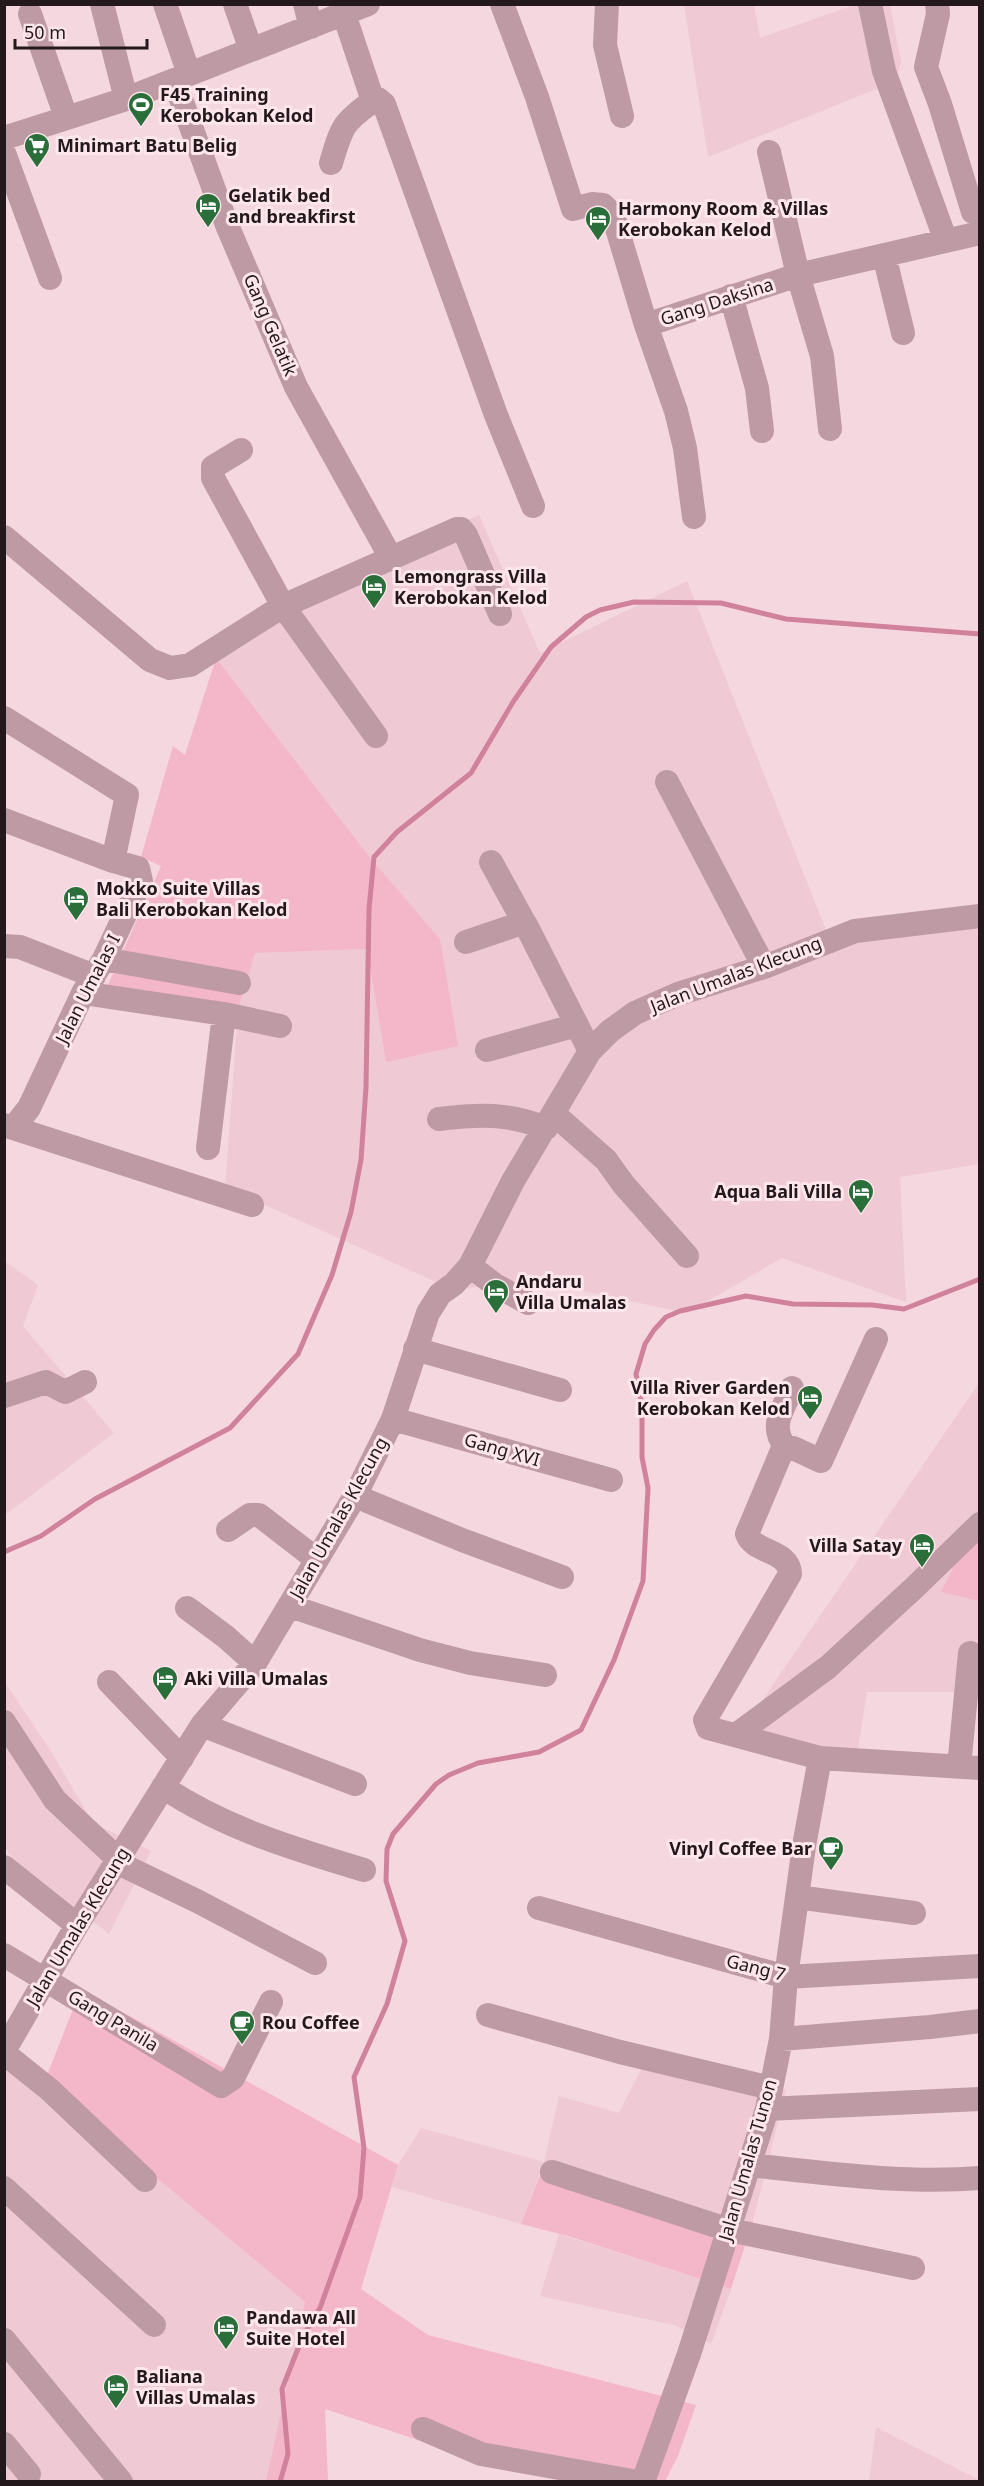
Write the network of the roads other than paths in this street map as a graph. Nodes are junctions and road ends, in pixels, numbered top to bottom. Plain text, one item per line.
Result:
1 (102, 4) edge
2 (165, 4) edge
3 (235, 4) edge
4 (368, 4) edge
5 (502, 4) edge
6 (607, 4) edge
7 (870, 4) edge
8 (937, 4) edge
9 (30, 14) dead end
10 (344, 14) junction
11 (308, 16) edge
12 (251, 50) junction
13 (182, 77) junction
14 (126, 99) junction
15 (373, 101) junction
16 (622, 116) dead end
17 (66, 117) junction
18 (4, 138) edge
19 (769, 152) dead end
20 (4, 153) edge
21 (331, 163) dead end
22 (976, 223) edge
23 (946, 241) junction
24 (884, 255) junction
25 (798, 275) junction
26 (50, 278) dead end
27 (731, 296) junction
28 (646, 325) junction
29 (903, 333) dead end
30 (830, 429) dead end
31 (762, 431) dead end
32 (241, 450) dead end
33 (533, 506) dead end
34 (694, 517) dead end
35 (4, 537) edge
36 (391, 558) junction
37 (283, 606) junction
38 (500, 614) dead end
39 (4, 718) edge
40 (376, 736) dead end
41 (667, 782) dead end
42 (4, 820) edge
43 (113, 861) junction
44 (491, 862) dead end
45 (980, 916) edge
46 (525, 924) junction
47 (466, 942) dead end
48 (4, 946) edge
49 (764, 967) junction
50 (94, 976) junction
51 (239, 983) dead end
52 (224, 1014) junction
53 (577, 1025) junction
54 (280, 1026) dead end
55 (487, 1050) dead end
56 (590, 1051) junction
57 (439, 1119) dead end
58 (550, 1121) junction
59 (9, 1126) edge
60 (208, 1148) dead end
61 (252, 1205) dead end
62 (687, 1256) dead end
63 (470, 1266) junction
64 (528, 1303) dead end
65 (876, 1339) dead end
66 (415, 1349) junction
67 (85, 1382) dead end
68 (792, 1388) dead end
69 (560, 1390) dead end
70 (4, 1396) edge
71 (393, 1419) junction
72 (786, 1448) junction
73 (611, 1480) dead end
74 (355, 1496) junction
75 (980, 1524) edge
76 (228, 1530) dead end
77 (316, 1559) junction
78 (562, 1577) dead end
79 (290, 1606) junction
80 (188, 1608) dead end
81 (970, 1653) dead end
82 (255, 1663) junction
83 (545, 1675) dead end
84 (109, 1682) dead end
85 (4, 1722) edge
86 (202, 1725) junction
87 (736, 1735) junction
88 (182, 1758) junction
89 (820, 1758) junction
90 (969, 1767) edge
91 (355, 1784) dead end
92 (163, 1787) junction
93 (117, 1861) junction
94 (4, 1867) edge
95 (364, 1870) dead end
96 (797, 1898) junction
97 (539, 1908) dead end
98 (914, 1913) dead end
99 (76, 1926) junction
100 (4, 1955) edge
101 (315, 1963) dead end
102 (980, 1966) edge
103 (786, 1977) junction
104 (46, 1980) junction
105 (271, 2002) dead end
106 (488, 2015) dead end
107 (980, 2021) edge
108 (781, 2039) junction
109 (4, 2052) edge
110 (769, 2099) junction
111 (980, 2099) edge
112 (749, 2165) junction
113 (552, 2172) dead end
114 (980, 2178) edge
115 (145, 2180) dead end
116 (4, 2188) edge
117 (729, 2230) junction
118 (913, 2268) dead end
119 (154, 2325) dead end
120 (4, 2340) edge
121 (423, 2430) dead end
122 (4, 2444) edge
123 (29, 2474) dead end
124 (121, 2481) edge
125 (638, 2481) edge
126 (643, 2481) edge

1 - 14 street
2 - 13 street, Gang Gelatik
3 - 12 street
4 - 10 street
5 - 28 street, Gang Daksina
6 - 16 street
7 - 23 street
8 - 22 street
9 - 17 street
10 - 11 street
10 - 15 street
11 - 12 street
12 - 13 street
13 - 14 street
13 - 36 street, Gang Gelatik
14 - 17 street
15 - 21 street
15 - 33 street
17 - 18 street
19 - 25 street
20 - 26 street
22 - 23 street, Gang Daksina
23 - 24 street, Gang Daksina
24 - 25 street, Gang Daksina
24 - 29 street
25 - 27 street, Gang Daksina
25 - 30 street
27 - 28 street, Gang Daksina
27 - 31 street
28 - 34 street
32 - 37 street
35 - 37 street
36 - 37 street
36 - 38 street
37 - 40 street
39 - 43 street
41 - 49 street
42 - 43 street, Jalan Umalas I
43 - 50 street, Jalan Umalas I
44 - 46 street
45 - 49 street, Jalan Umalas Klecung
46 - 47 street
46 - 53 street
48 - 50 street
49 - 56 street, Jalan Umalas Klecung
50 - 51 street
50 - 52 street
50 - 59 street, Jalan Umalas I
52 - 54 street
52 - 60 street
53 - 55 street
53 - 56 street
56 - 58 street, Jalan Umalas Klecung
57 - 58 street
58 - 62 street
58 - 63 street, Jalan Umalas Klecung
59 - 61 street
63 - 64 street
63 - 66 street, Jalan Umalas Klecung
65 - 72 street
66 - 69 street
66 - 71 street, Jalan Umalas Klecung
67 - 70 street
68 - 72 street
71 - 73 street, Gang XVI
71 - 74 street, Jalan Umalas Klecung
72 - 87 street
74 - 77 street, Jalan Umalas Klecung
74 - 78 street
75 - 87 street
76 - 77 street
77 - 79 street, Jalan Umalas Klecung
79 - 82 street, Jalan Umalas Klecung
79 - 83 street
80 - 82 street
81 - 90 street
82 - 86 street, Jalan Umalas Klecung
84 - 88 street
85 - 93 street
86 - 88 street, Jalan Umalas Klecung
86 - 91 street
87 - 89 street
88 - 92 street, Jalan Umalas Klecung
89 - 90 street
89 - 96 street, Jalan Umalas Tunon
92 - 93 street, Jalan Umalas Klecung
92 - 95 street
93 - 99 street, Jalan Umalas Klecung
93 - 101 street
94 - 99 street
96 - 98 street
96 - 103 street, Jalan Umalas Tunon
97 - 103 street, Gang 7
99 - 104 street, Jalan Umalas Klecung
100 - 104 street, Gang Panila
102 - 103 street, Gang 7
103 - 108 street, Jalan Umalas Tunon
104 - 105 street, Gang Panila
104 - 109 street, Jalan Umalas Klecung
106 - 110 street
107 - 108 street
108 - 110 street, Jalan Umalas Tunon
109 - 115 street
110 - 111 street
110 - 112 street, Jalan Umalas Tunon
112 - 114 street
112 - 117 street, Jalan Umalas Tunon
113 - 117 street
116 - 119 street
117 - 118 street
117 - 126 street, Jalan Umalas Tunon
120 - 124 street
121 - 125 street
122 - 123 street

